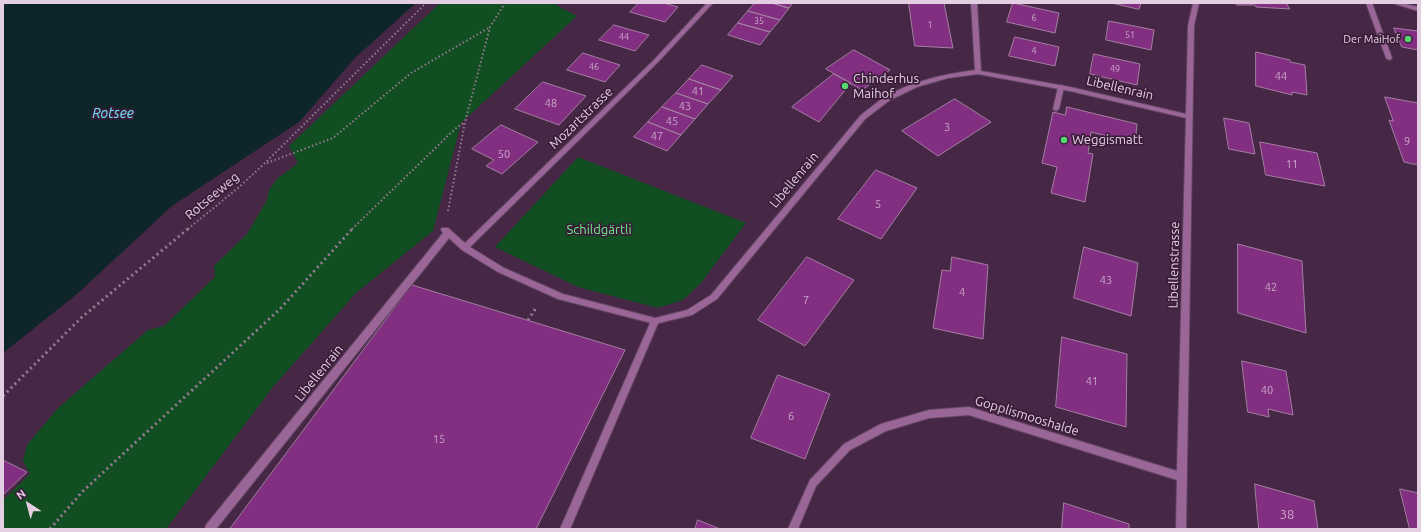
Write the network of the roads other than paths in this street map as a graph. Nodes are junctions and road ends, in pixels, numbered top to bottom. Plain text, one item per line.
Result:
1 (710, 3) edge
2 (974, 3) edge
3 (1196, 3) edge
4 (1369, 3) edge
5 (1395, 3) edge
6 (1418, 9) edge
7 (1389, 58) dead end
8 (978, 72) junction
9 (1061, 87) junction
10 (1056, 109) dead end
11 (1189, 117) junction
12 (465, 248) junction
13 (656, 322) junction
14 (1182, 477) junction
15 (210, 529) edge
16 (565, 529) edge
17 (793, 529) edge
18 (1181, 529) edge

1 - 12 street, Mozartstrasse
2 - 8 street
3 - 11 street, Libellenstrasse
4 - 7 street
5 - 6 street
8 - 9 street, Libellenrain
8 - 13 street, Libellenrain
9 - 10 street
9 - 11 street, Libellenrain
11 - 14 street, Libellenstrasse
12 - 13 street, Libellenrain
12 - 15 street, Libellenrain
13 - 16 street
14 - 17 street, Gopplismooshalde
14 - 18 street, Libellenstrasse

